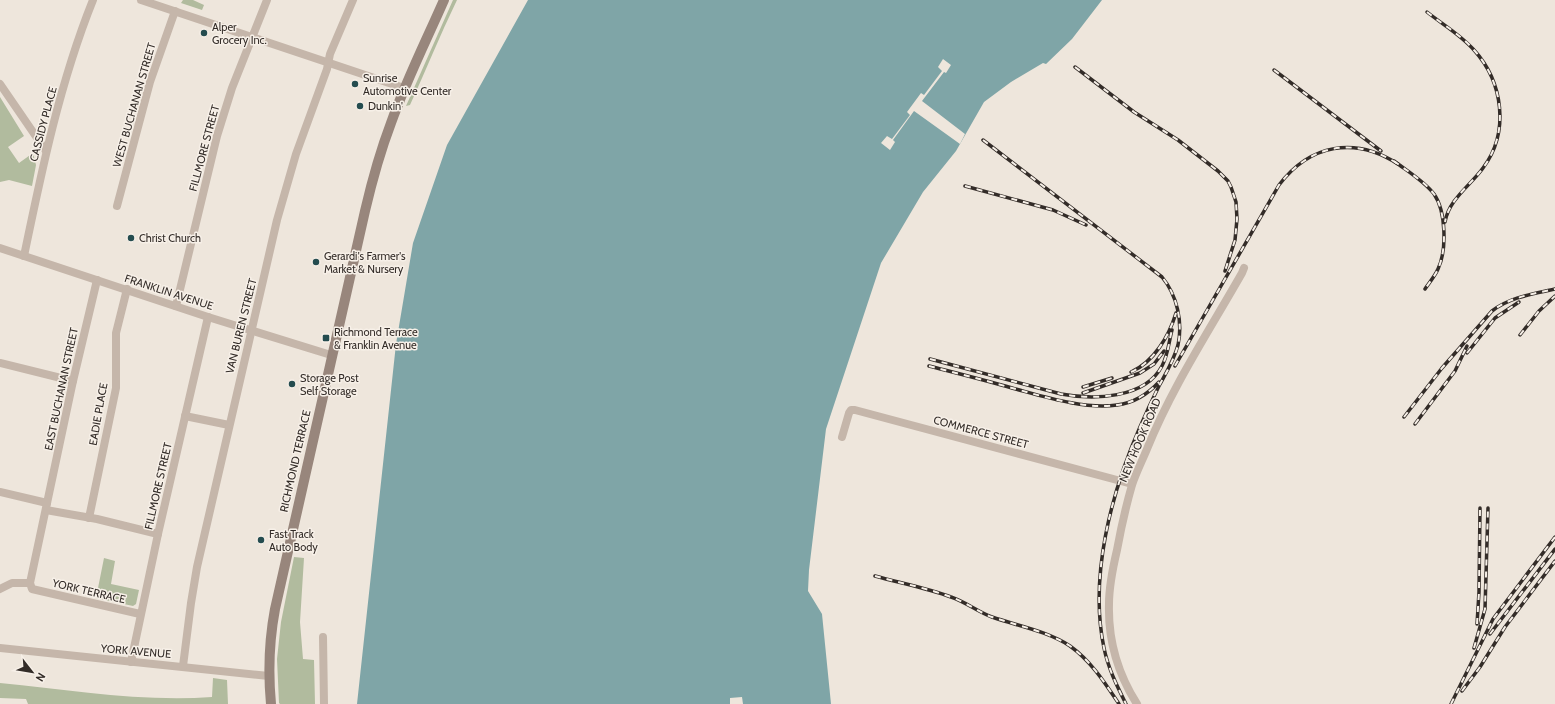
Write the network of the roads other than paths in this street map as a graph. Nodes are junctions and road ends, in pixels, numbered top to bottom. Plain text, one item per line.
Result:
1 (93, 0) edge
2 (141, 0) edge
3 (267, 0) edge
4 (353, 0) edge
5 (444, 0) edge
6 (175, 11) junction
7 (252, 36) junction
8 (328, 62) junction
9 (0, 84) edge
10 (404, 88) junction
11 (46, 151) junction
12 (117, 206) dead end
13 (0, 248) edge
14 (24, 256) junction
15 (1244, 268) dead end
16 (97, 280) junction
17 (127, 289) junction
18 (176, 306) junction
19 (208, 317) junction
20 (251, 330) junction
21 (331, 355) junction
22 (0, 363) edge
23 (73, 381) junction
24 (185, 416) junction
25 (229, 425) junction
26 (842, 437) dead end
27 (1132, 484) junction
28 (0, 492) edge
29 (47, 507) junction
30 (89, 518) junction
31 (158, 534) junction
32 (31, 586) junction
33 (0, 589) edge
34 (140, 614) junction
35 (323, 637) dead end
36 (0, 648) edge
37 (131, 662) junction
38 (183, 666) junction
39 (269, 676) junction
40 (271, 704) edge
41 (324, 704) edge
42 (1137, 704) edge

1 - 11 street, CASSIDY PLACE
2 - 6 street
3 - 7 street, FILLMORE STREET
4 - 8 street, VAN BUREN STREET
5 - 10 main road, RICHMOND TERRACE
6 - 7 street
6 - 12 street, WEST BUCHANAN STREET
7 - 8 street
7 - 18 street, FILLMORE STREET
8 - 10 street
8 - 20 street, VAN BUREN STREET
9 - 11 street
10 - 21 main road, RICHMOND TERRACE
11 - 14 street, CASSIDY PLACE
13 - 14 street, FRANKLIN AVENUE
14 - 16 street, FRANKLIN AVENUE
15 - 27 street, NEW HOOK ROAD
16 - 17 street, FRANKLIN AVENUE
16 - 23 street, EAST BUCHANAN STREET
17 - 18 street, FRANKLIN AVENUE
17 - 30 street, EADIE PLACE
18 - 19 street, FRANKLIN AVENUE
19 - 20 street, FRANKLIN AVENUE
19 - 24 street, FILLMORE STREET
20 - 21 street, FRANKLIN AVENUE
20 - 25 street, VAN BUREN STREET
21 - 39 main road, RICHMOND TERRACE
22 - 23 street
23 - 29 street, EAST BUCHANAN STREET
24 - 25 street
24 - 31 street, FILLMORE STREET
25 - 38 street, VAN BUREN STREET
26 - 27 street, COMMERCE STREET
27 - 42 street, NEW HOOK ROAD
28 - 29 street
29 - 30 street
29 - 32 street, EAST BUCHANAN STREET
30 - 31 street
31 - 34 street, FILLMORE STREET
32 - 33 street, YORK TERRACE
32 - 34 street, YORK TERRACE
34 - 37 street, FILLMORE STREET
35 - 41 street
36 - 37 street, YORK AVENUE
37 - 38 street, YORK AVENUE
38 - 39 street, YORK AVENUE
39 - 40 main road, RICHMOND TERRACE

